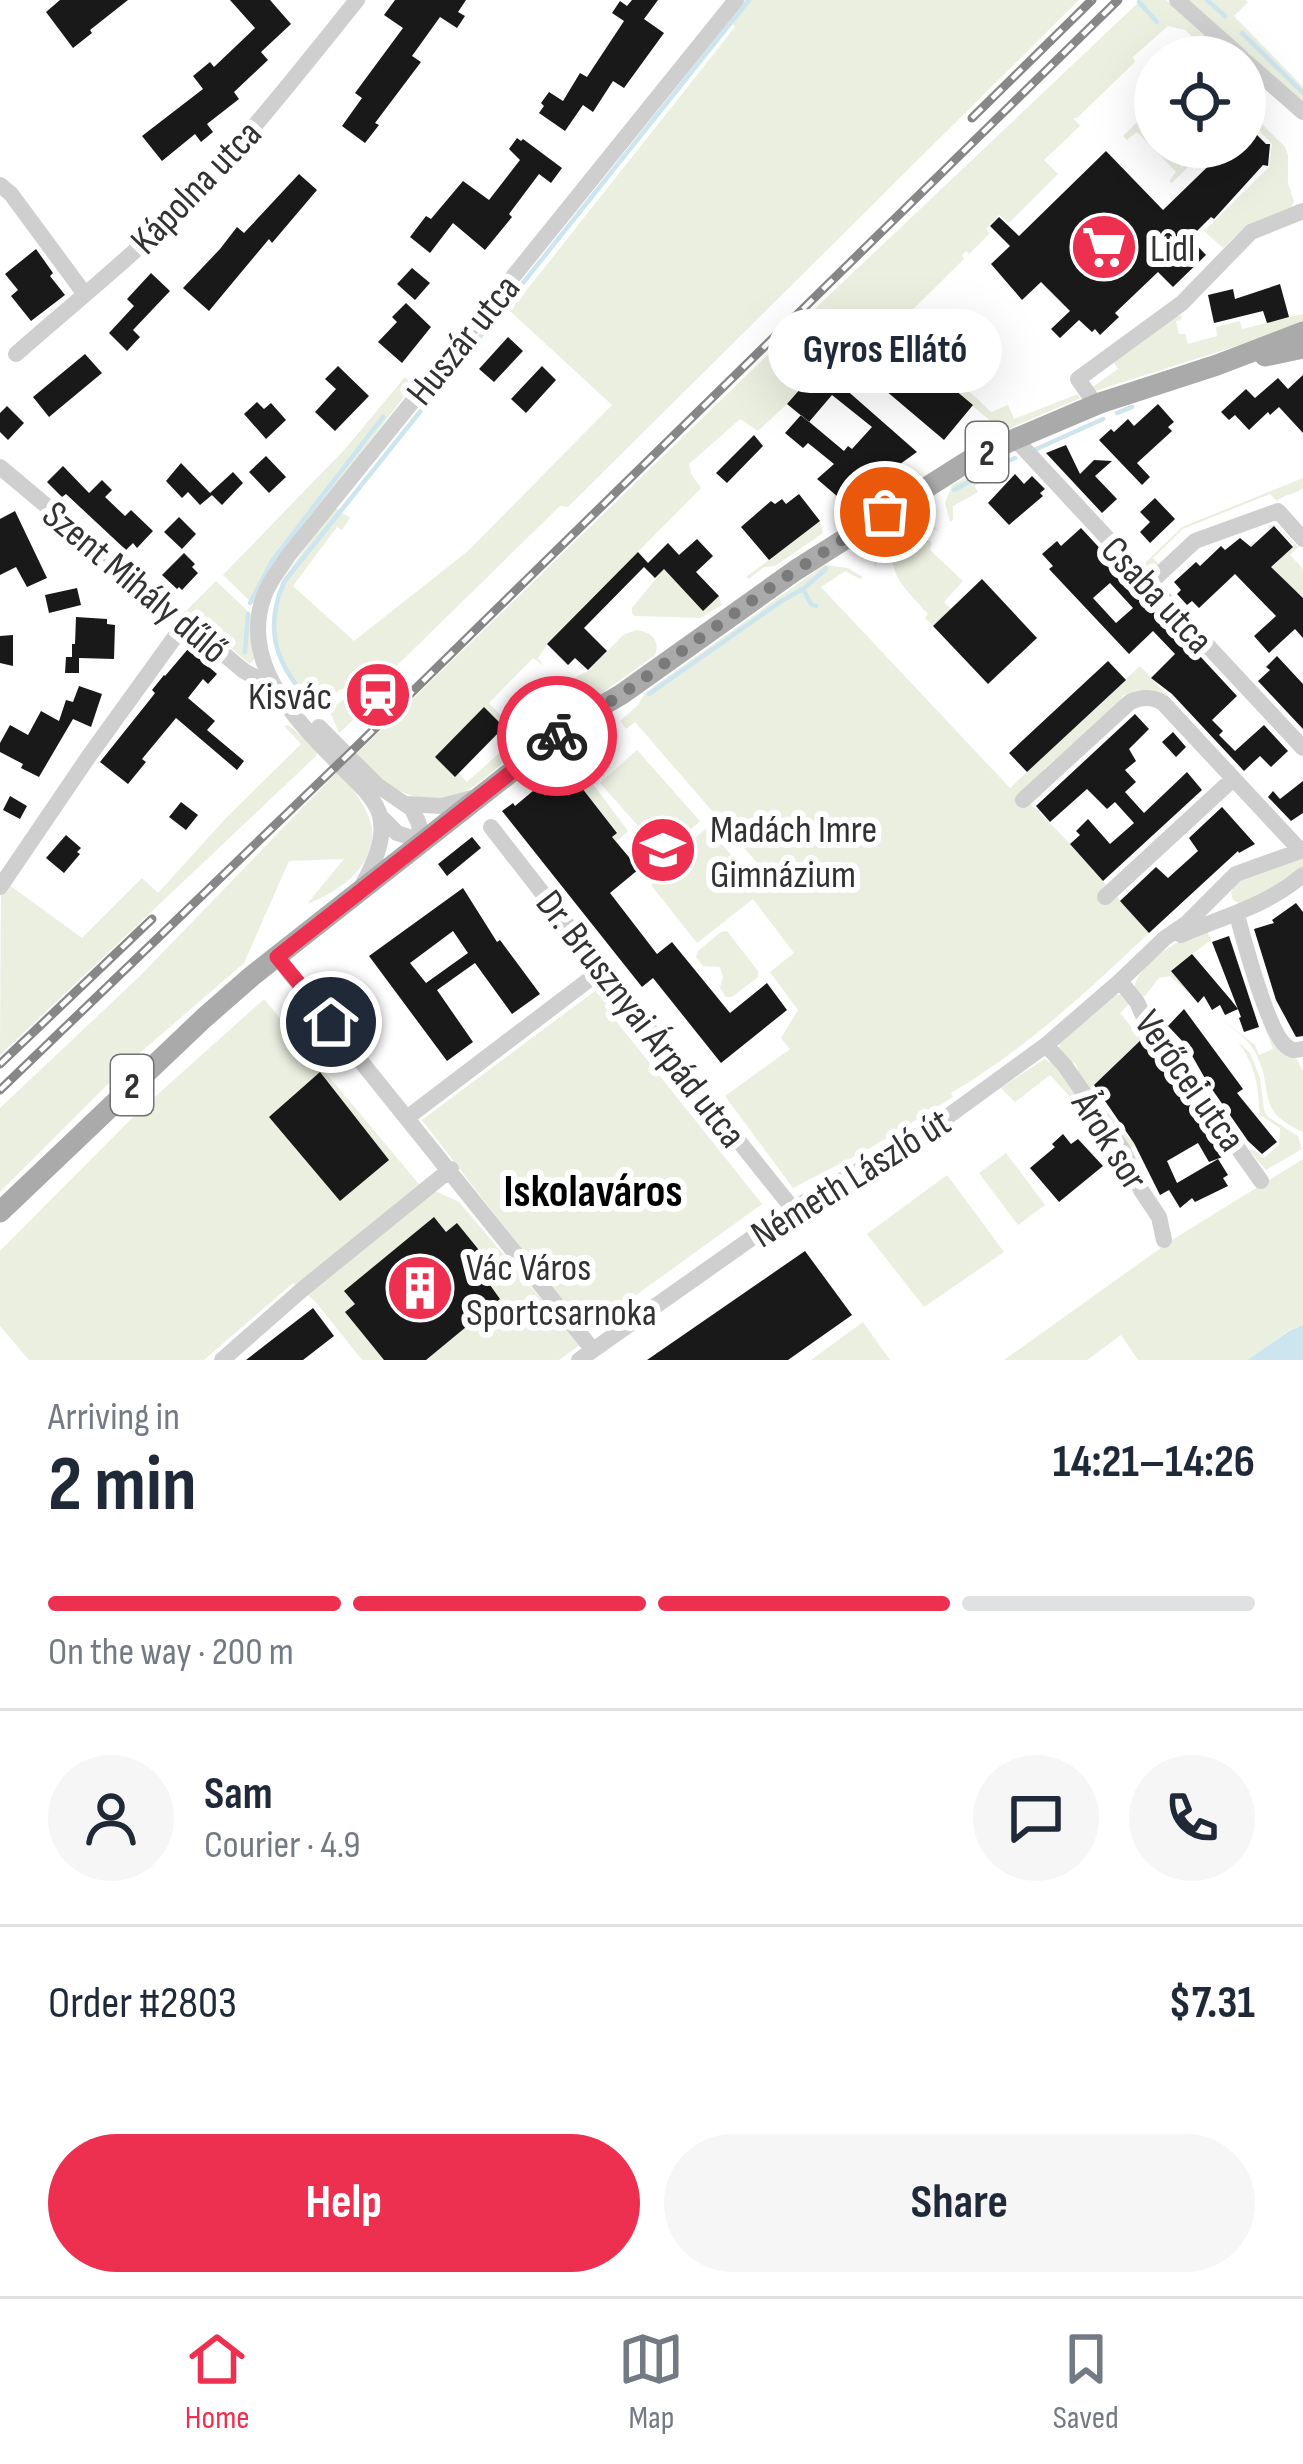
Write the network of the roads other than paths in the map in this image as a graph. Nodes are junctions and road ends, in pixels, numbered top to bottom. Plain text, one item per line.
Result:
1 (357, 0) edge
2 (736, 0) edge
3 (1177, 0) edge
4 (1217, 36) edge
5 (1266, 79) edge
6 (1303, 112) edge
7 (0, 185) edge
8 (1303, 211) edge
9 (84, 293) junction
10 (1303, 332) edge
11 (1303, 348) edge
12 (16, 354) dead end
13 (1217, 365) junction
14 (1096, 405) junction
15 (1015, 439) junction
16 (0, 467) edge
17 (1303, 539) edge
18 (1149, 584) junction
19 (185, 622) junction
20 (280, 694) junction
21 (1303, 748) edge
22 (1233, 779) junction
23 (482, 794) junction
24 (1023, 800) dead end
25 (405, 804) junction
26 (380, 816) junction
27 (491, 826) dead end
28 (421, 841) junction
29 (1302, 850) edge
30 (0, 886) edge
31 (1298, 886) edge
32 (1221, 889) junction
33 (359, 890) junction
34 (1105, 897) dead end
35 (1237, 915) junction
36 (1152, 951) junction
37 (277, 957) junction
38 (603, 969) junction
39 (1118, 983) junction
40 (1046, 1045) junction
41 (1300, 1050) edge
42 (408, 1117) junction
43 (451, 1169) junction
44 (1261, 1181) dead end
45 (793, 1209) junction
46 (0, 1212) edge
47 (1164, 1240) dead end
48 (586, 1355) edge
49 (222, 1360) edge

1 - 9 street, Kápolna utca
2 - 20 street, Huszár utca
3 - 4 street
5 - 6 street
7 - 9 street
8 - 14 street
9 - 12 street, Kápolna utca
10 - 13 main road, 2
11 - 13 main road, 2
13 - 14 main road, 2
14 - 15 main road, 2
15 - 18 street, Csaba utca
15 - 23 main road, 2
16 - 19 street, Szent Mihály dűlő
17 - 18 street
18 - 21 street, Csaba utca
19 - 20 street, Szent Mihály dűlő
19 - 30 street
20 - 25 street
20 - 26 street, Huszár utca
22 - 24 street
22 - 29 street
22 - 34 street
23 - 25 street
23 - 28 main road, 2
25 - 28 street
26 - 28 street, Huszár utca
26 - 33 street
27 - 38 street, Dr. Brusznyai Árpád utca
28 - 33 main road, 2
29 - 32 street
31 - 35 street
32 - 35 street
32 - 36 street
33 - 37 main road, 2
35 - 36 street
35 - 41 street
36 - 39 street, Németh László út
37 - 42 street
37 - 46 main road, 2
38 - 42 street
38 - 45 street, Dr. Brusznyai Árpád utca
39 - 40 street, Németh László út
39 - 44 street, Verőcei utca
40 - 45 street, Németh László út
40 - 47 street, Árok sor
42 - 43 street
43 - 48 street
43 - 49 street
45 - 48 street, Németh László út

